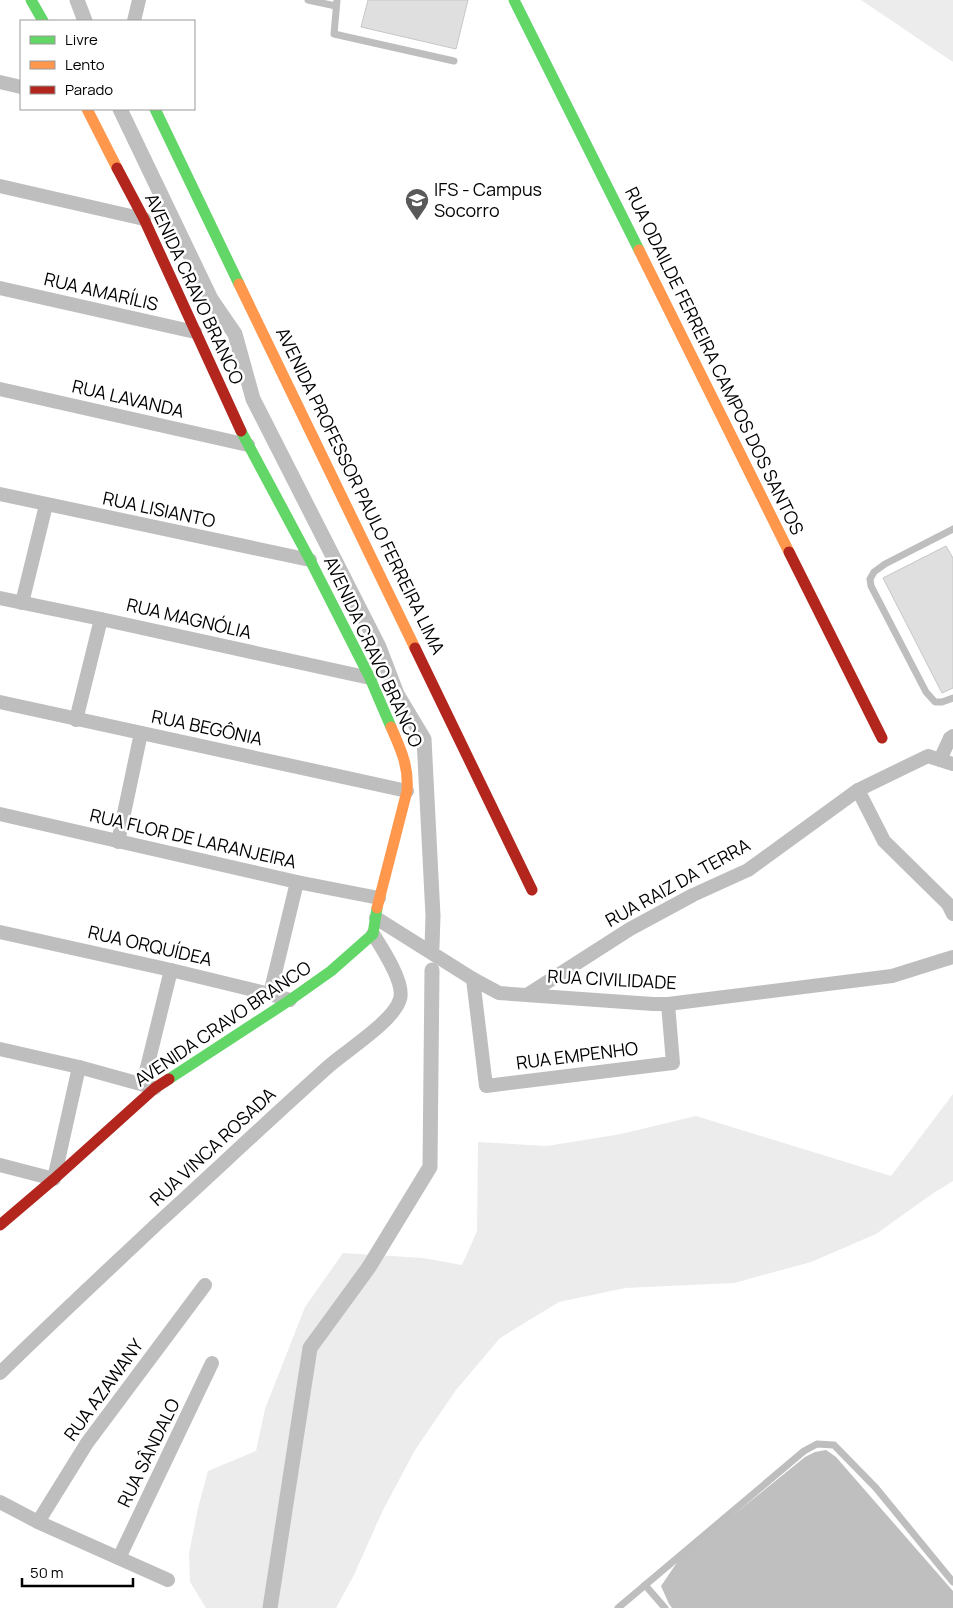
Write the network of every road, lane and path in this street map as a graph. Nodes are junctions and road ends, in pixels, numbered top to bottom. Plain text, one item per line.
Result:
1 (31, 0) edge
2 (139, 0) edge
3 (308, 0) edge
4 (514, 0) edge
5 (336, 3) edge
6 (42, 20) edge
7 (134, 20) edge
8 (454, 61) dead end
9 (0, 82) edge
10 (20, 87) edge
11 (88, 110) edge
12 (155, 110) edge
13 (0, 186) edge
14 (144, 219) junction
15 (0, 288) edge
16 (195, 332) junction
17 (0, 389) edge
18 (248, 445) junction
19 (0, 494) edge
20 (46, 505) junction
21 (953, 529) edge
22 (310, 560) junction
23 (0, 598) edge
24 (22, 603) junction
25 (101, 619) junction
26 (370, 678) junction
27 (953, 698) edge
28 (0, 702) edge
29 (76, 720) junction
30 (141, 733) junction
31 (953, 736) edge
32 (882, 738) dead end
33 (947, 762) edge
34 (858, 790) junction
35 (406, 791) junction
36 (0, 814) edge
37 (118, 842) junction
38 (297, 882) junction
39 (532, 890) dead end
40 (379, 898) junction
41 (951, 903) edge
42 (376, 918) junction
43 (0, 932) edge
44 (373, 934) junction
45 (953, 957) edge
46 (171, 970) junction
47 (473, 979) junction
48 (270, 994) junction
49 (527, 995) junction
50 (290, 1000) junction
51 (668, 1004) junction
52 (0, 1049) edge
53 (79, 1067) junction
54 (149, 1086) junction
55 (0, 1165) edge
56 (54, 1179) junction
57 (0, 1225) edge
58 (205, 1285) dead end
59 (212, 1364) dead end
60 (0, 1373) edge
61 (0, 1502) edge
62 (38, 1522) junction
63 (119, 1558) junction
64 (168, 1580) dead end
65 (953, 1582) edge
66 (645, 1585) junction
67 (618, 1608) edge
68 (665, 1608) edge

1 - 6 street
2 - 7 street
3 - 5 lane
4 - 32 street, RUA ODAILDE FERREIRA CAMPOS DOS SANTOS
5 - 8 lane
9 - 10 street
11 - 14 street, AVENIDA CRAVO BRANCO
12 - 39 street, AVENIDA PROFESSOR PAULO FERREIRA LIMA
13 - 14 street
14 - 16 street, AVENIDA CRAVO BRANCO
15 - 16 street, RUA AMARÍLIS
16 - 18 street, AVENIDA CRAVO BRANCO
17 - 18 street, RUA LAVANDA
18 - 22 street, AVENIDA CRAVO BRANCO
19 - 20 street, RUA LISIANTO
20 - 22 street, RUA LISIANTO
20 - 24 street
21 - 27 lane
22 - 26 street, AVENIDA CRAVO BRANCO
23 - 24 street, RUA MAGNÓLIA
24 - 25 street, RUA MAGNÓLIA
25 - 26 street, RUA MAGNÓLIA
25 - 29 street
26 - 35 street, AVENIDA CRAVO BRANCO
28 - 29 street, RUA BEGÔNIA
29 - 30 street, RUA BEGÔNIA
30 - 35 street, RUA BEGÔNIA
30 - 37 street
31 - 33 street
33 - 34 street, RUA RAIZ DA TERRA
34 - 41 street
34 - 49 street, RUA RAIZ DA TERRA
35 - 40 street, AVENIDA CRAVO BRANCO
36 - 37 street, RUA FLOR DE LARANJEIRA
37 - 38 street, RUA FLOR DE LARANJEIRA
38 - 40 street, RUA FLOR DE LARANJEIRA
38 - 48 street
40 - 42 street, AVENIDA CRAVO BRANCO
42 - 44 street, AVENIDA CRAVO BRANCO
42 - 47 street, RUA CIVILIDADE
43 - 46 street, RUA ORQUÍDEA
44 - 50 street, AVENIDA CRAVO BRANCO
44 - 60 street, RUA VINCA ROSADA
45 - 51 street, RUA CIVILIDADE
46 - 48 street, RUA ORQUÍDEA
46 - 54 street
47 - 49 street, RUA CIVILIDADE
47 - 51 street, RUA EMPENHO
48 - 50 street, RUA ORQUÍDEA
49 - 51 street, RUA CIVILIDADE
50 - 54 street, AVENIDA CRAVO BRANCO
52 - 53 street
53 - 54 street
53 - 56 street
54 - 56 street, AVENIDA CRAVO BRANCO
55 - 56 street
56 - 57 street, AVENIDA CRAVO BRANCO
58 - 62 street, RUA AZAWANY
59 - 63 street, RUA SÂNDALO
61 - 62 street
62 - 63 street
63 - 64 street
65 - 66 lane
66 - 67 lane
66 - 68 lane

